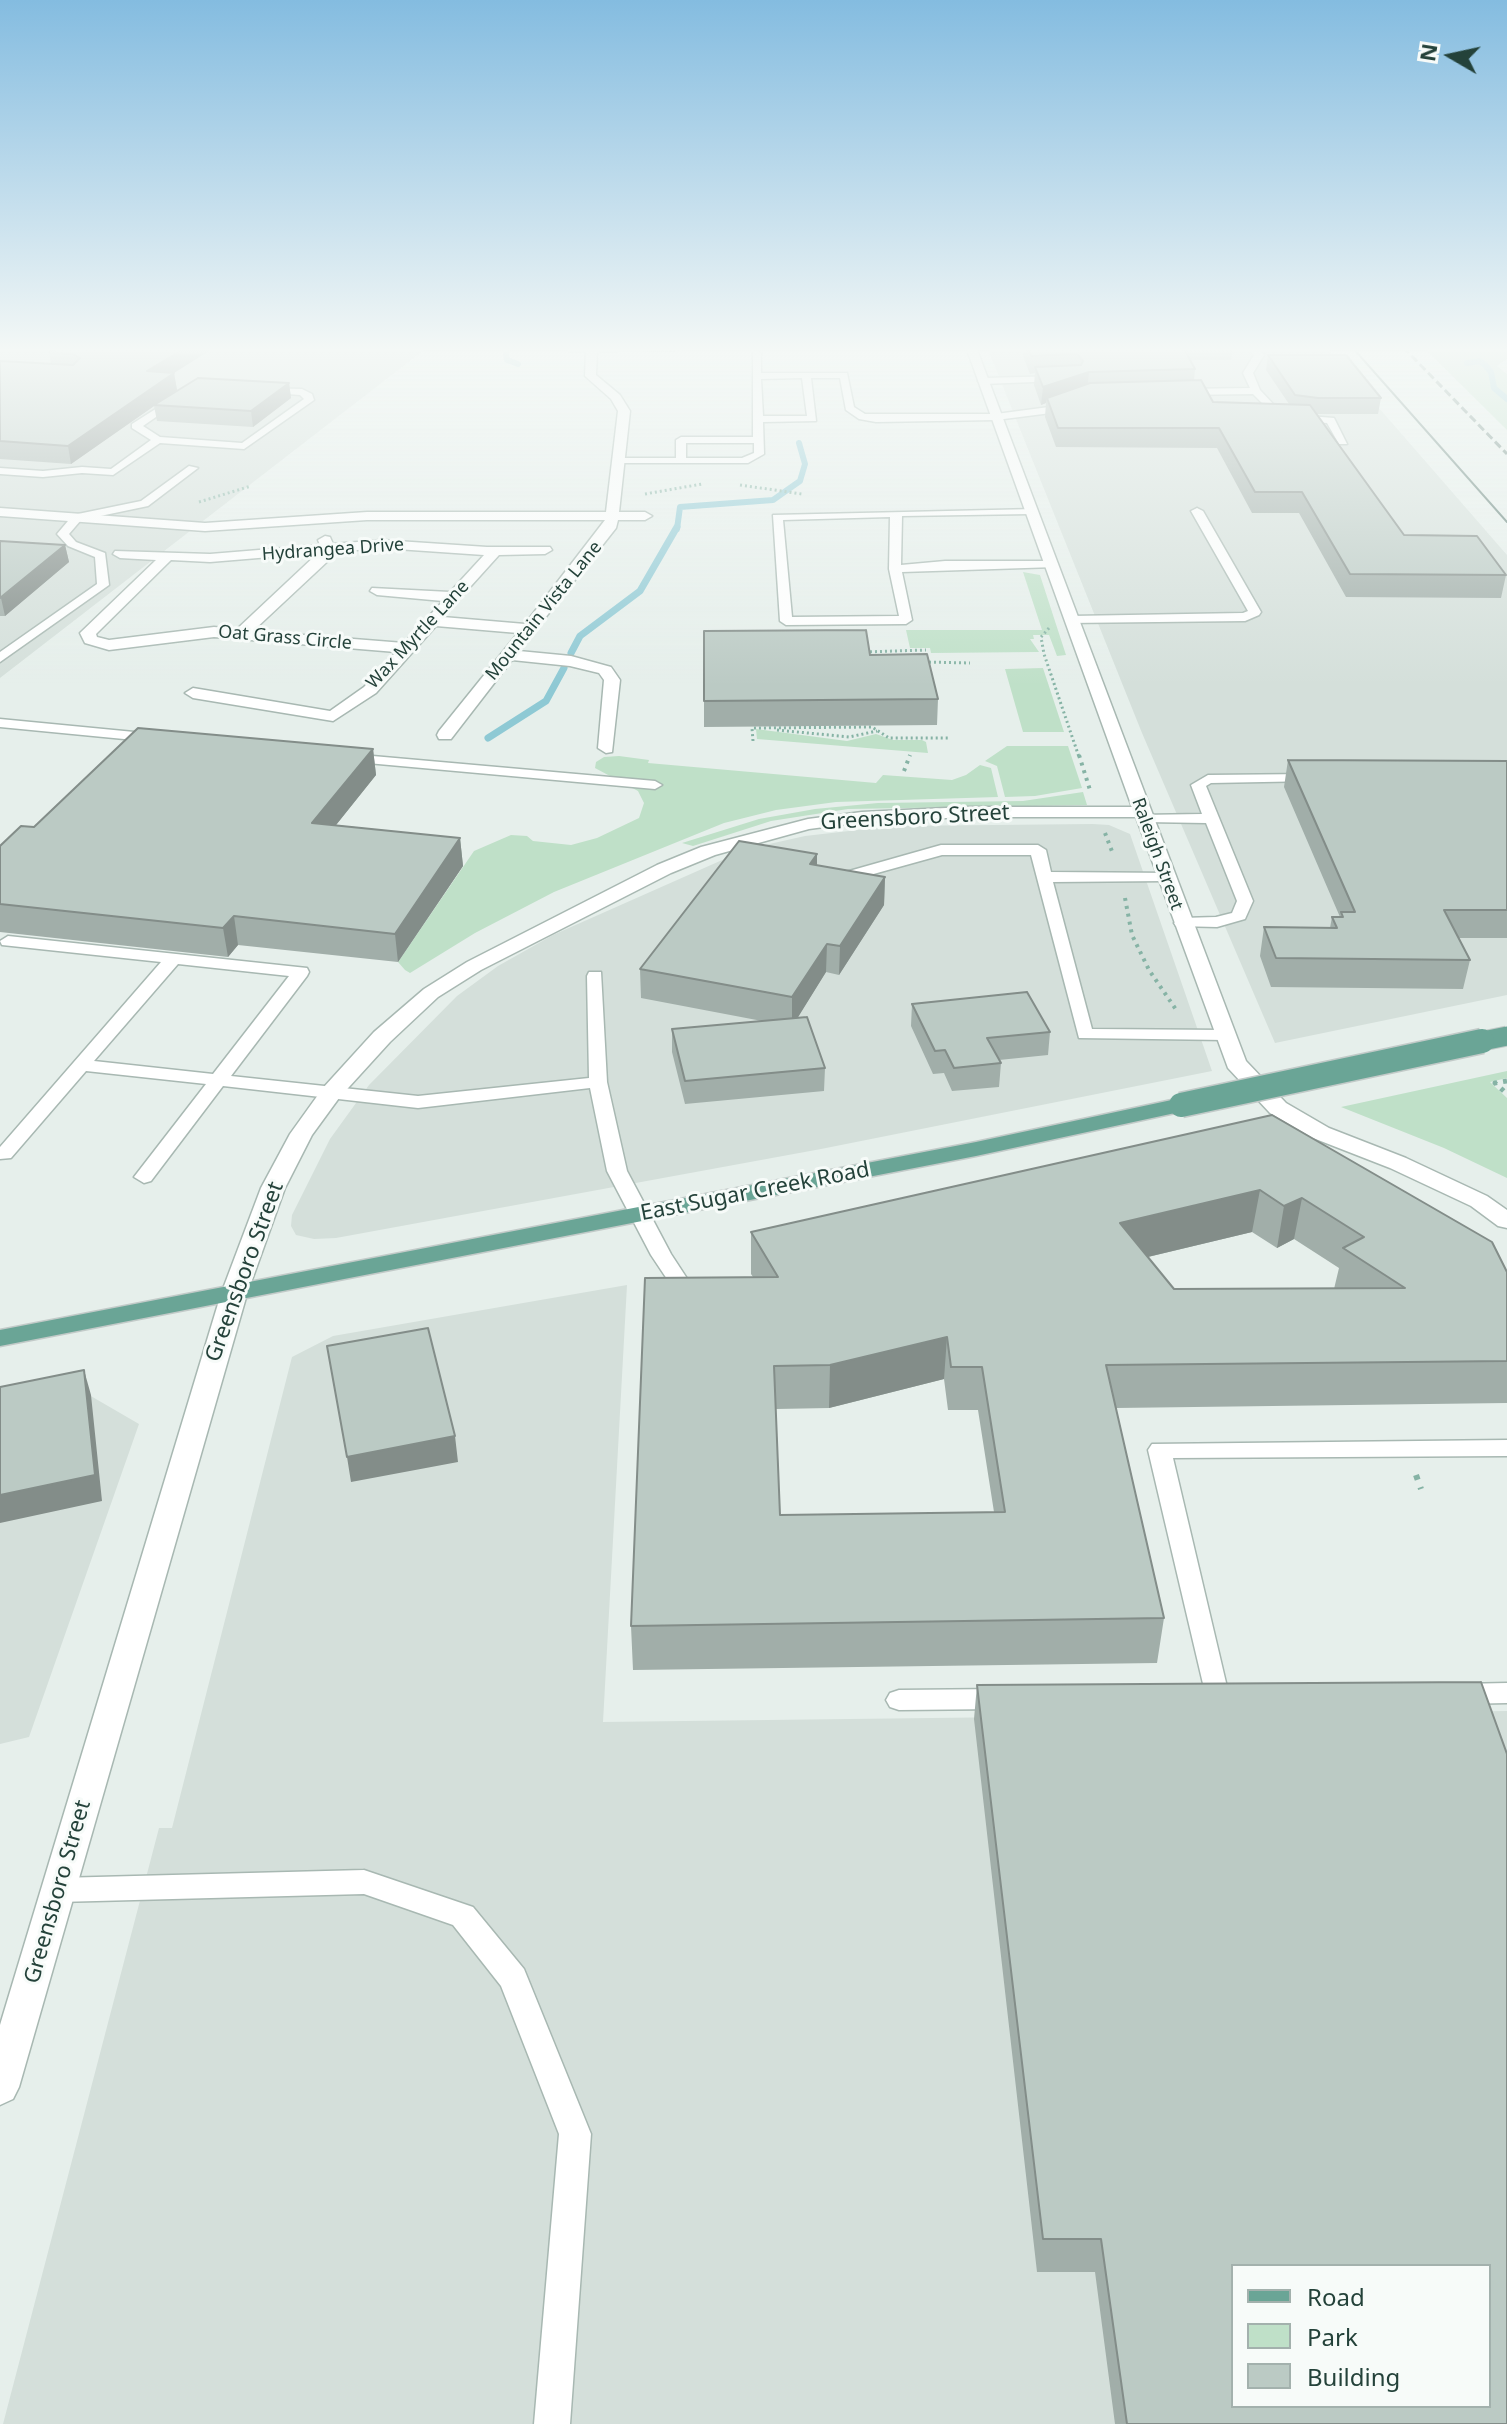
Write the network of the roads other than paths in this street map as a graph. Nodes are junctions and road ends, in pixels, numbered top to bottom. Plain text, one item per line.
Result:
1 (130, 460) edge
2 (746, 460) edge
3 (1012, 460) edge
4 (618, 461) joint
5 (681, 461) joint
6 (193, 468) dead end
7 (0, 471) edge
8 (1031, 511) junction
9 (1197, 511) dead end
10 (0, 512) edge
11 (896, 513) junction
12 (612, 516) junction
13 (645, 516) dead end
14 (77, 517) junction
15 (316, 519) junction
16 (72, 544) junction
17 (56, 545) edge
18 (327, 547) junction
19 (497, 549) junction
20 (545, 550) dead end
21 (120, 554) dead end
22 (167, 557) junction
23 (1052, 565) junction
24 (895, 569) junction
25 (377, 591) dead end
26 (453, 597) junction
27 (1072, 620) junction
28 (432, 621) junction
29 (530, 629) junction
30 (241, 634) junction
31 (407, 648) junction
32 (508, 655) junction
33 (0, 658) edge
34 (193, 693) dead end
35 (0, 723) edge
36 (445, 735) dead end
37 (174, 740) edge
38 (606, 748) dead end
39 (332, 756) edge
40 (1330, 778) edge
41 (655, 785) dead end
42 (1144, 815) junction
43 (1212, 819) junction
44 (1166, 876) junction
45 (1044, 877) junction
46 (841, 878) edge
47 (1182, 923) junction
48 (8, 941) edge
49 (174, 958) junction
50 (595, 976) dead end
51 (1225, 1035) junction
52 (1507, 1036) edge
53 (81, 1065) junction
54 (217, 1081) junction
55 (598, 1082) junction
56 (331, 1093) junction
57 (4, 1154) dead end
58 (144, 1177) dead end
59 (641, 1215) junction
60 (1507, 1221) edge
61 (678, 1280) edge
62 (234, 1294) junction
63 (0, 1338) edge
64 (1507, 1448) edge
65 (1507, 1693) edge
66 (1431, 1695) edge
67 (1248, 1697) edge
68 (1186, 1698) edge
69 (1217, 1698) junction
70 (1026, 1699) edge
71 (899, 1700) dead end
72 (58, 1890) junction
73 (0, 2087) edge
74 (552, 2424) edge

1 - 7 lane
2 - 5 lane
3 - 8 street, Raleigh Street
4 - 5 lane
4 - 12 street, Mountain Vista Lane
6 - 14 lane
8 - 11 lane
8 - 23 street, Raleigh Street
9 - 27 lane
10 - 14 street
11 - 24 lane
11 - 24 lane
12 - 13 street
12 - 15 street
12 - 29 street, Mountain Vista Lane
14 - 15 street
14 - 16 lane
15 - 18 street
16 - 17 lane
16 - 33 lane
18 - 19 street, Hydrangea Drive
18 - 22 street, Hydrangea Drive
18 - 30 street
19 - 20 street, Hydrangea Drive
19 - 26 street, Wax Myrtle Lane
21 - 22 street, Hydrangea Drive
22 - 30 street, Oat Grass Circle
23 - 24 lane
23 - 27 street, Raleigh Street
25 - 26 street
26 - 28 street, Wax Myrtle Lane
27 - 42 street, Raleigh Street
28 - 29 street
28 - 31 street, Wax Myrtle Lane
29 - 32 street, Mountain Vista Lane
30 - 31 street, Oat Grass Circle
31 - 34 street, Wax Myrtle Lane
32 - 36 street, Mountain Vista Lane
32 - 38 street
35 - 37 lane
39 - 41 lane
40 - 43 lane
42 - 43 lane
42 - 44 street, Raleigh Street
42 - 56 street, Greensboro Street
43 - 47 lane
44 - 45 lane
44 - 47 street, Raleigh Street
45 - 46 lane
45 - 51 lane
47 - 51 street, Raleigh Street
48 - 49 lane
49 - 53 lane
49 - 54 lane
50 - 55 lane
51 - 60 street, Raleigh Street
52 - 59 main road, East Sugar Creek Road, bridge
53 - 54 lane
53 - 57 lane
54 - 56 lane
54 - 58 lane
55 - 56 lane
55 - 59 lane
56 - 62 street, Greensboro Street
59 - 61 lane
59 - 62 main road, East Sugar Creek Road
62 - 63 main road, East Sugar Creek Road
62 - 72 street, Greensboro Street
64 - 69 lane
65 - 66 lane
67 - 69 lane
68 - 69 lane
70 - 71 lane
72 - 73 street, Greensboro Street
72 - 74 lane

